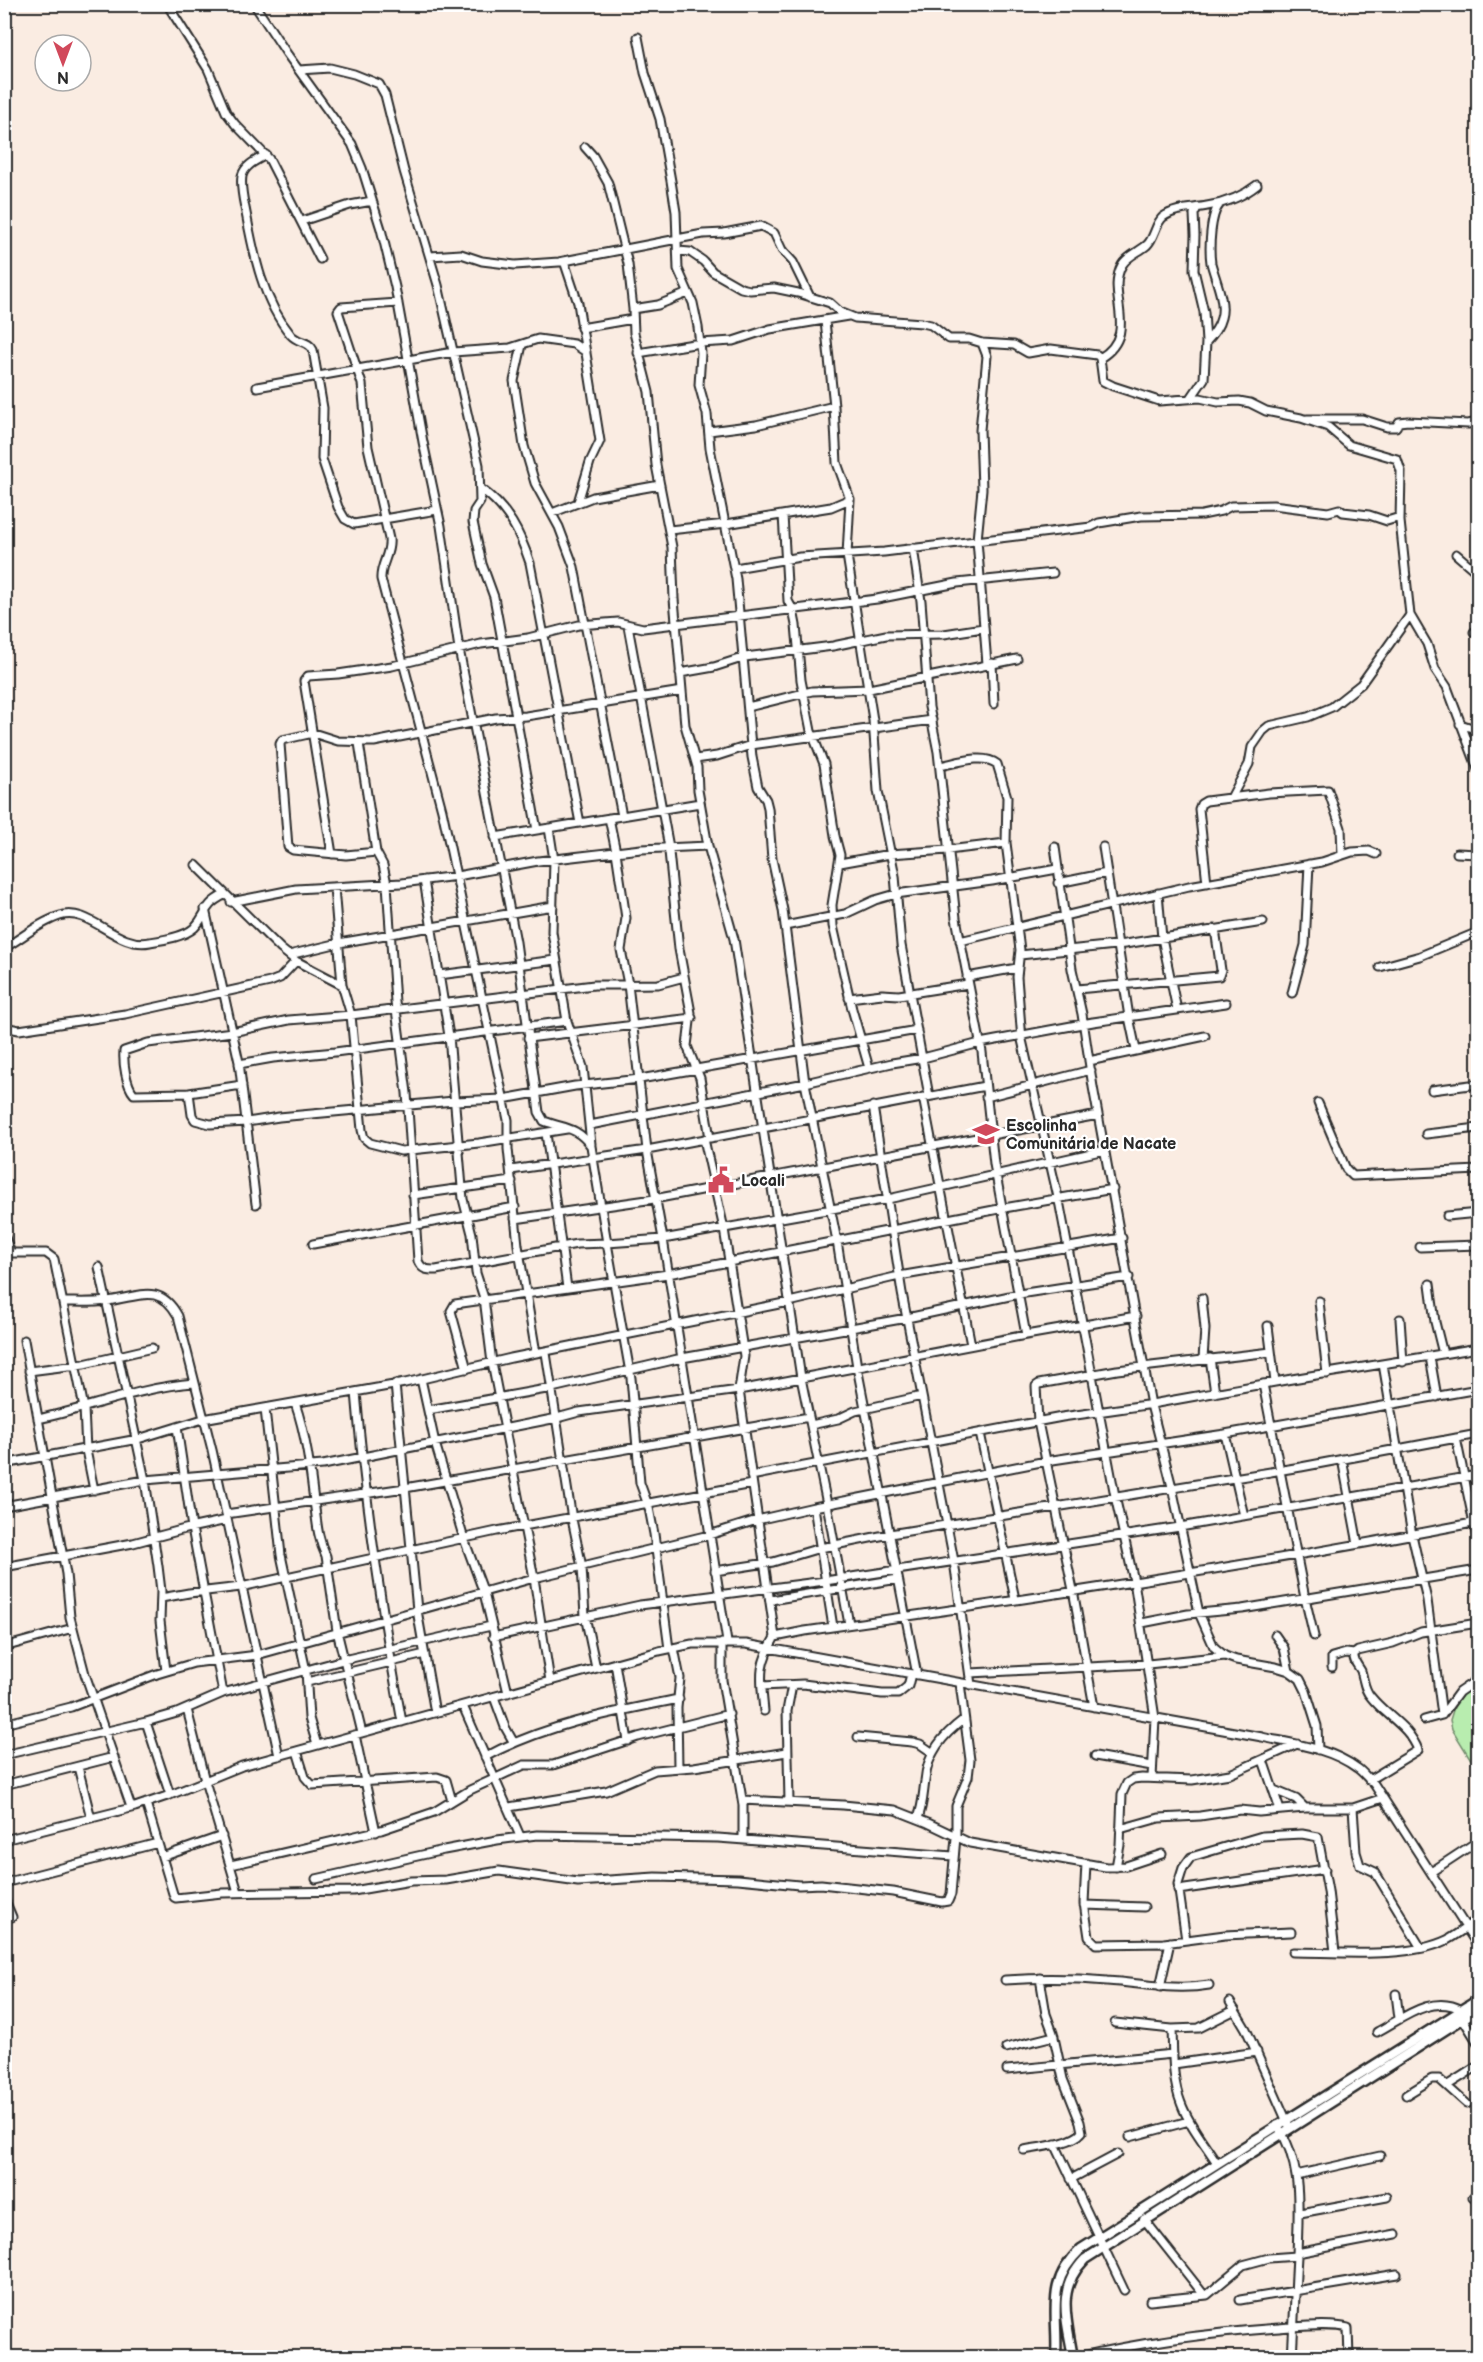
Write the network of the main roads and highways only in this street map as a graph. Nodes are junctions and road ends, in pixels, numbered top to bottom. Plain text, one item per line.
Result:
1 (1479, 2000) edge
2 (1479, 2009) edge
3 (1463, 2014) junction
4 (1280, 2129) junction
5 (1100, 2242) junction
6 (1057, 2357) edge
7 (1073, 2358) edge

1 - 3 main road
2 - 3 main road
3 - 4 main road
4 - 5 main road
4 - 5 main road
5 - 6 main road
5 - 7 main road

